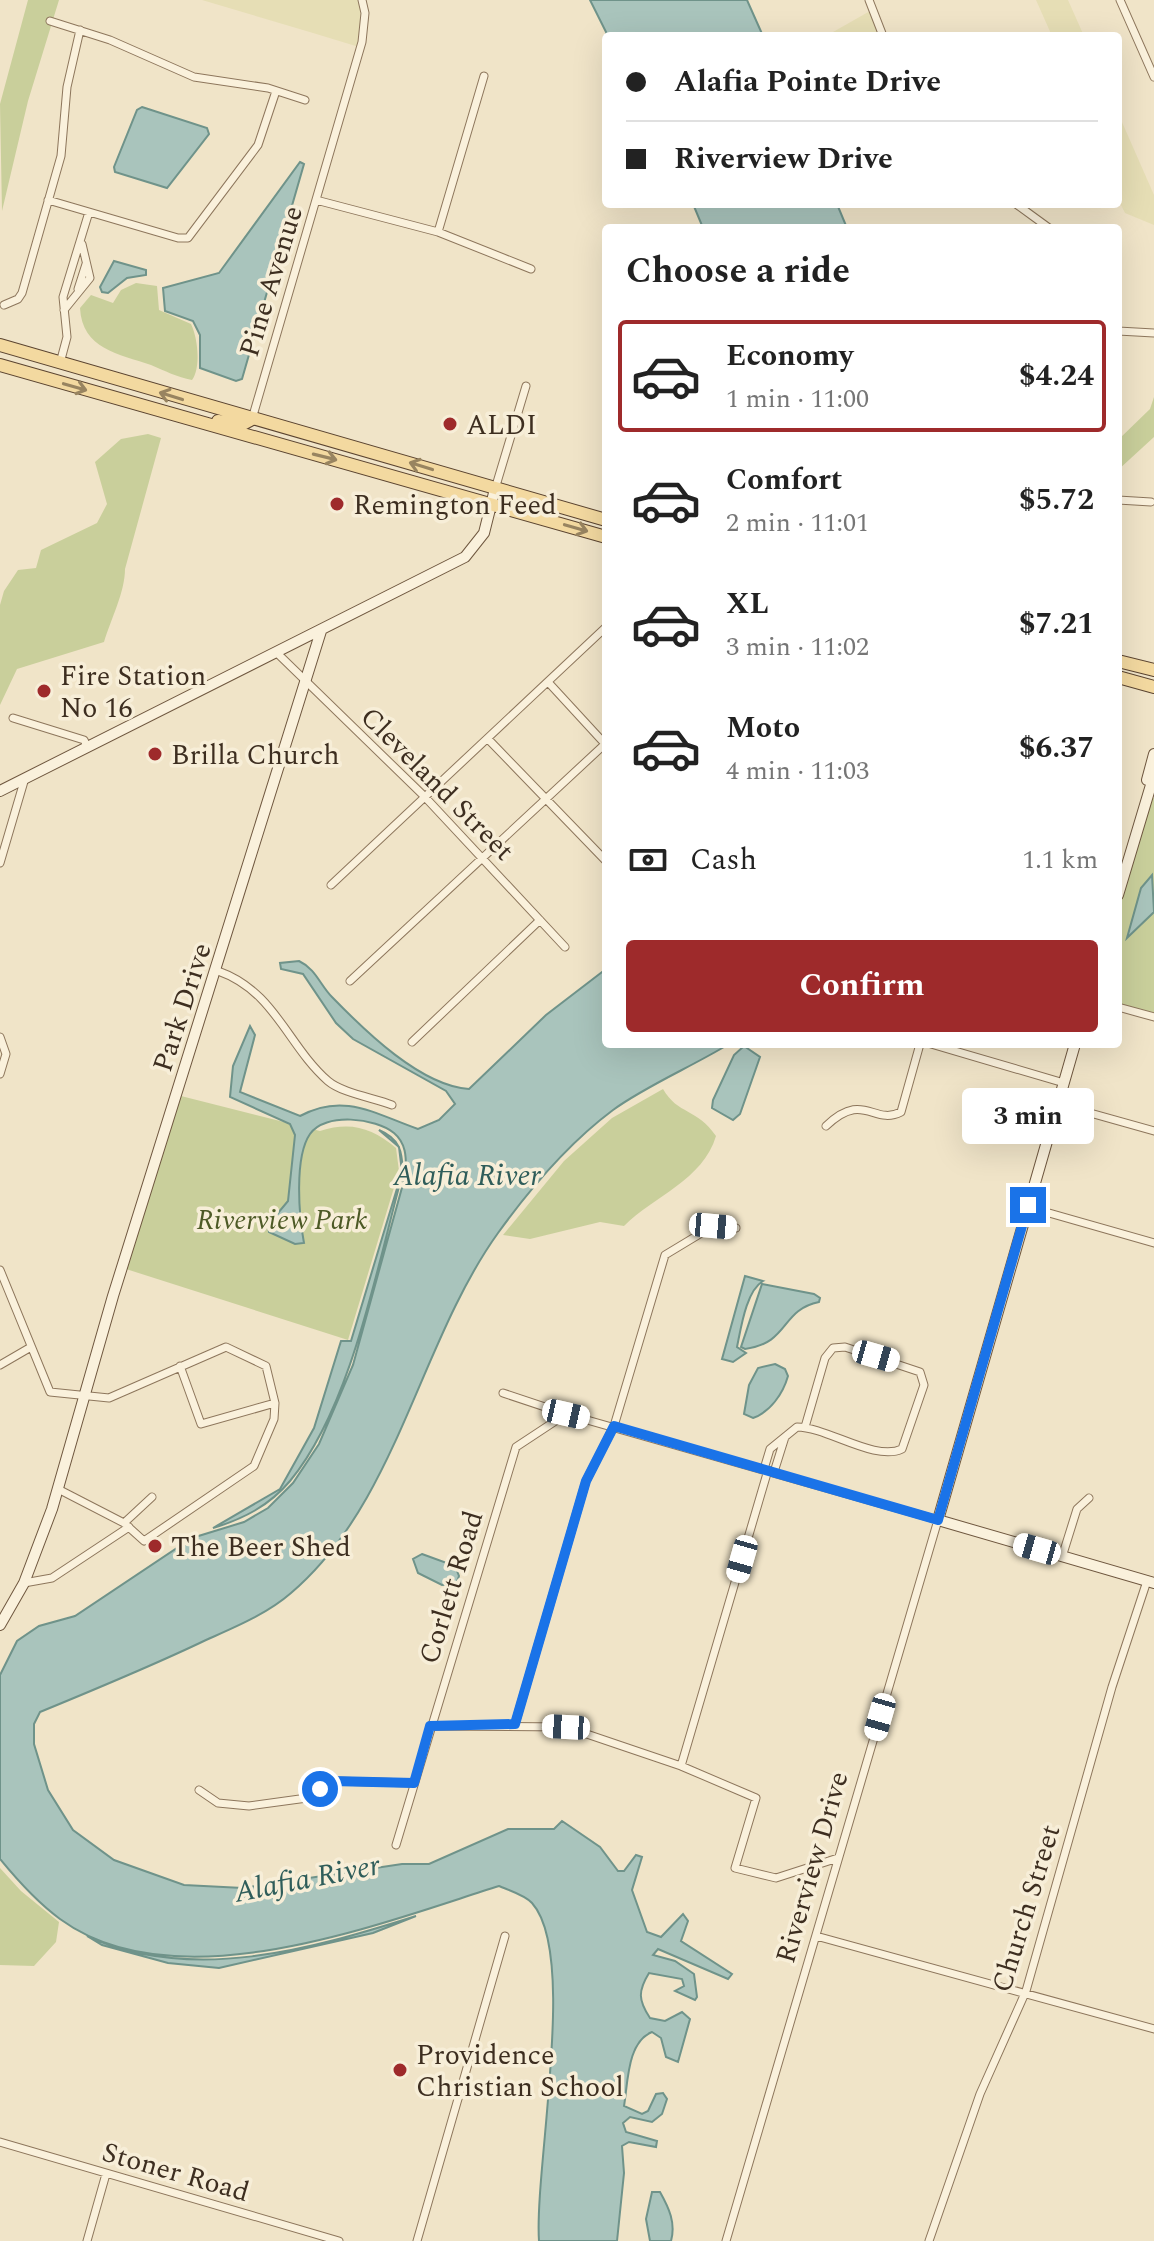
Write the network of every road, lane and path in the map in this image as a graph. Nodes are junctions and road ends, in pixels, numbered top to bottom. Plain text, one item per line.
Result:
1 (362, 0) edge
2 (869, 0) edge
3 (1120, 0) edge
4 (50, 21) dead end
5 (80, 30) junction
6 (881, 32) edge
7 (484, 76) dead end
8 (1154, 77) edge
9 (276, 91) junction
10 (305, 100) dead end
11 (48, 200) junction
12 (316, 200) junction
13 (1022, 208) edge
14 (89, 212) junction
15 (1044, 224) edge
16 (438, 232) junction
17 (81, 242) junction
18 (86, 267) junction
19 (71, 268) junction
20 (531, 269) dead end
21 (4, 305) dead end
22 (64, 310) junction
23 (1122, 331) edge
24 (1154, 333) edge
25 (0, 345) edge
26 (60, 363) junction
27 (0, 365) edge
28 (526, 386) dead end
29 (252, 419) junction
30 (199, 424) junction
31 (495, 489) junction
32 (1122, 500) edge
33 (1151, 502) dead end
34 (491, 504) junction
35 (602, 519) edge
36 (602, 536) edge
37 (321, 631) junction
38 (602, 631) edge
39 (277, 653) junction
40 (1122, 662) edge
41 (1154, 670) edge
42 (1122, 678) edge
43 (305, 682) junction
44 (548, 682) junction
45 (1154, 687) edge
46 (13, 718) dead end
47 (488, 739) junction
48 (602, 740) edge
49 (87, 746) junction
50 (602, 748) edge
51 (1154, 754) edge
52 (1154, 775) edge
53 (25, 778) junction
54 (0, 791) edge
55 (424, 796) junction
56 (1146, 797) junction
57 (545, 799) junction
58 (602, 857) edge
59 (484, 858) junction
60 (0, 863) edge
61 (1122, 881) edge
62 (331, 885) dead end
63 (540, 920) junction
64 (565, 947) dead end
65 (218, 971) junction
66 (350, 981) dead end
67 (1122, 1008) edge
68 (1154, 1017) edge
69 (0, 1037) edge
70 (412, 1042) dead end
71 (919, 1048) edge
72 (945, 1048) edge
73 (1074, 1048) edge
74 (0, 1074) edge
75 (1064, 1083) junction
76 (1058, 1104) junction
77 (392, 1105) dead end
78 (826, 1126) dead end
79 (1154, 1131) edge
80 (1028, 1207) junction
81 (736, 1228) dead end
82 (1154, 1243) edge
83 (0, 1270) edge
84 (31, 1347) junction
85 (0, 1365) edge
86 (180, 1366) junction
87 (503, 1393) dead end
88 (83, 1396) junction
89 (275, 1403) junction
90 (566, 1414) junction
91 (614, 1426) junction
92 (805, 1427) junction
93 (769, 1471) junction
94 (58, 1489) junction
95 (152, 1497) dead end
96 (1089, 1498) dead end
97 (938, 1520) junction
98 (126, 1525) junction
99 (1062, 1557) junction
100 (1151, 1582) edge
101 (24, 1583) junction
102 (0, 1625) edge
103 (515, 1724) junction
104 (430, 1726) junction
105 (681, 1766) junction
106 (414, 1783) junction
107 (199, 1790) dead end
108 (396, 1845) dead end
109 (838, 1858) junction
110 (505, 1936) dead end
111 (816, 1936) junction
112 (1026, 1991) junction
113 (1154, 2029) edge
114 (0, 2142) edge
115 (106, 2174) junction
116 (87, 2241) edge
117 (339, 2241) edge
118 (417, 2241) edge
119 (726, 2241) edge
120 (929, 2241) edge

1 - 12 street
2 - 6 street
3 - 8 street
4 - 5 street
5 - 9 street
5 - 11 street
7 - 16 street
9 - 10 street
9 - 14 street
11 - 14 street
11 - 21 street
12 - 16 street, Pine Avenue
12 - 29 street, Pine Avenue
13 - 15 street
14 - 17 street
16 - 20 street, Pine Avenue
17 - 18 street
17 - 19 street
18 - 19 street
18 - 22 street
19 - 22 street
22 - 26 street
23 - 24 street
25 - 26 main road
29 -> 26 main road
27 -> 30 main road
28 - 31 street
29 - 30 main road
31 -> 29 main road
30 -> 34 main road
31 - 34 street
31 - 35 main road
32 - 33 street
34 -> 36 main road
34 - 37 street
37 - 39 street
37 - 43 street, Park Drive
38 - 44 street
39 - 43 street, Cleveland Street
39 - 49 street
40 - 41 main road
42 - 45 main road
43 - 55 street, Cleveland Street
43 - 65 street, Park Drive
44 - 47 street
44 - 48 street
46 - 49 street
47 - 55 street
47 - 57 street
49 - 53 street
50 - 57 street
51 - 56 street
52 - 56 street
53 - 54 street
53 - 60 street
55 - 59 street, Cleveland Street
55 - 62 street
56 - 61 street
57 - 58 street
57 - 59 street
59 - 63 street, Cleveland Street
59 - 66 street
63 - 64 street, Cleveland Street
63 - 70 street
65 - 77 street
65 - 88 street, Park Drive
67 - 68 street
69 - 74 street
71 - 78 street
72 - 75 street
73 - 75 street, Riverview Drive
75 - 76 street, Riverview Drive
76 - 79 street
76 - 80 street, Riverview Drive
80 - 82 street
80 - 97 street, Riverview Drive
81 - 91 street
83 - 84 street
84 - 85 street
84 - 88 street
86 - 88 street
86 - 89 street
86 - 89 street
87 - 90 street
88 - 94 street, Park Drive
89 - 98 street
90 - 91 street
90 - 104 street, Corlett Road
91 - 93 street
91 - 103 street
92 - 92 street
92 - 93 street
93 - 97 street
93 - 105 street
94 - 98 street
94 - 101 street, Park Drive
95 - 98 street
96 - 99 street
97 - 99 street
97 - 109 street, Riverview Drive
98 - 101 street
99 - 100 street
100 - 112 street, Church Street
101 - 102 street, Park Drive
103 - 104 street
103 - 105 street
104 - 106 street, Corlett Road
105 - 109 street
106 - 107 street
106 - 108 street, Corlett Road
109 - 111 street, Riverview Drive
110 - 118 street
111 - 112 street
111 - 119 street, Riverview Drive
112 - 113 street
112 - 120 street, Church Street
114 - 115 street, Stoner Road
115 - 116 street
115 - 117 street, Stoner Road

